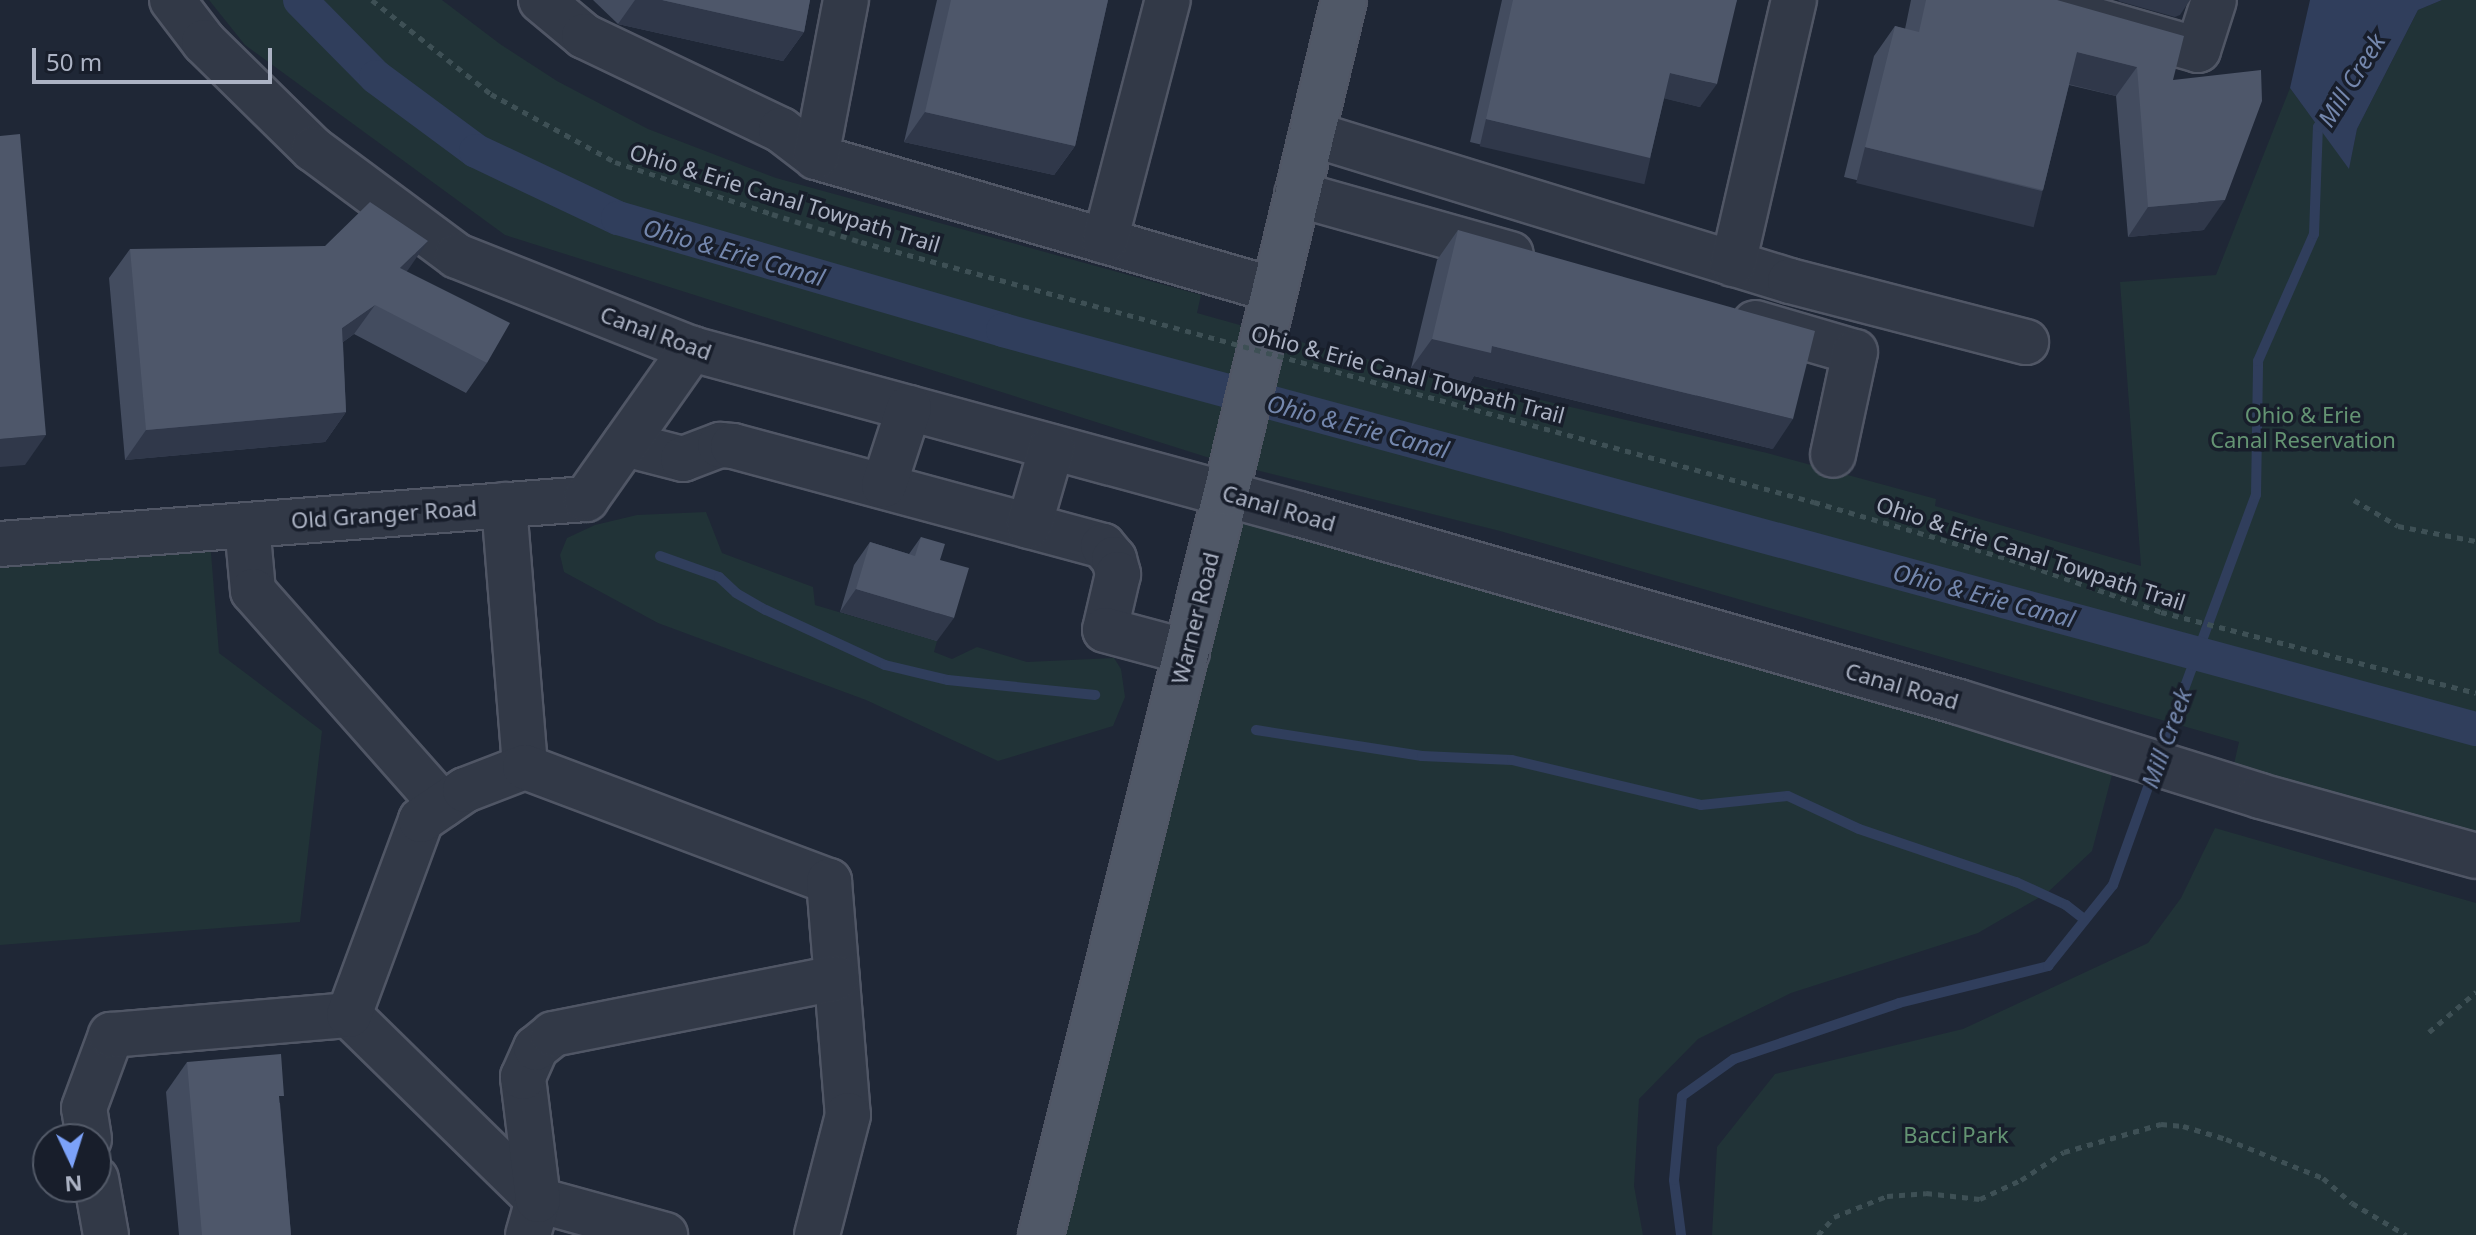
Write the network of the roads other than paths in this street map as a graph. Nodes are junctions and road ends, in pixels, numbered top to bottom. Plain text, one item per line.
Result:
1 (172, 0) edge
2 (541, 0) edge
3 (846, 0) edge
4 (1168, 0) edge
5 (1344, 0) edge
6 (1794, 0) edge
7 (2023, 0) edge
8 (2214, 0) edge
9 (1312, 134) junction
10 (816, 157) junction
11 (1297, 194) junction
12 (1105, 241) junction
13 (1733, 264) junction
14 (1554, 266) edge
15 (1274, 290) junction
16 (1719, 313) edge
17 (2026, 342) dead end
18 (692, 349) junction
19 (909, 408) junction
20 (625, 444) junction
21 (1052, 447) junction
22 (1833, 455) dead end
23 (1230, 478) junction
24 (884, 485) junction
25 (504, 505) junction
26 (247, 525) junction
27 (1029, 526) junction
28 (0, 544) edge
29 (1187, 652) junction
30 (525, 767) junction
31 (442, 805) junction
32 (2476, 856) edge
33 (837, 978) junction
34 (349, 1015) junction
35 (86, 1123) edge
36 (100, 1203) edge
37 (533, 1217) edge
38 (106, 1235) edge
39 (665, 1235) edge
40 (817, 1235) edge
41 (1041, 1235) edge

1 - 18 street, Canal Road
2 - 10 street
3 - 10 street
4 - 12 street
5 - 9 main road, Warner Road
6 - 13 street
7 - 8 street
9 - 11 main road, Warner Road
9 - 13 street
10 - 12 street
11 - 14 street
11 - 15 main road, Warner Road
12 - 15 street
13 - 17 street
15 - 23 main road, Warner Road
16 - 22 street
18 - 19 street, Canal Road
18 - 20 street, Old Granger Road
19 - 21 street, Canal Road
19 - 24 street
20 - 24 street
20 - 25 street, Old Granger Road
21 - 23 street, Canal Road
21 - 27 street
23 - 29 main road, Warner Road
23 - 32 street, Canal Road
24 - 27 street
25 - 26 street, Old Granger Road
25 - 30 street
26 - 28 street, Old Granger Road
26 - 31 street
27 - 29 street
29 - 41 main road, Warner Road
30 - 31 street
30 - 33 street
31 - 34 street
33 - 37 street
33 - 40 street
34 - 35 street
34 - 37 street
36 - 38 street
37 - 39 street

